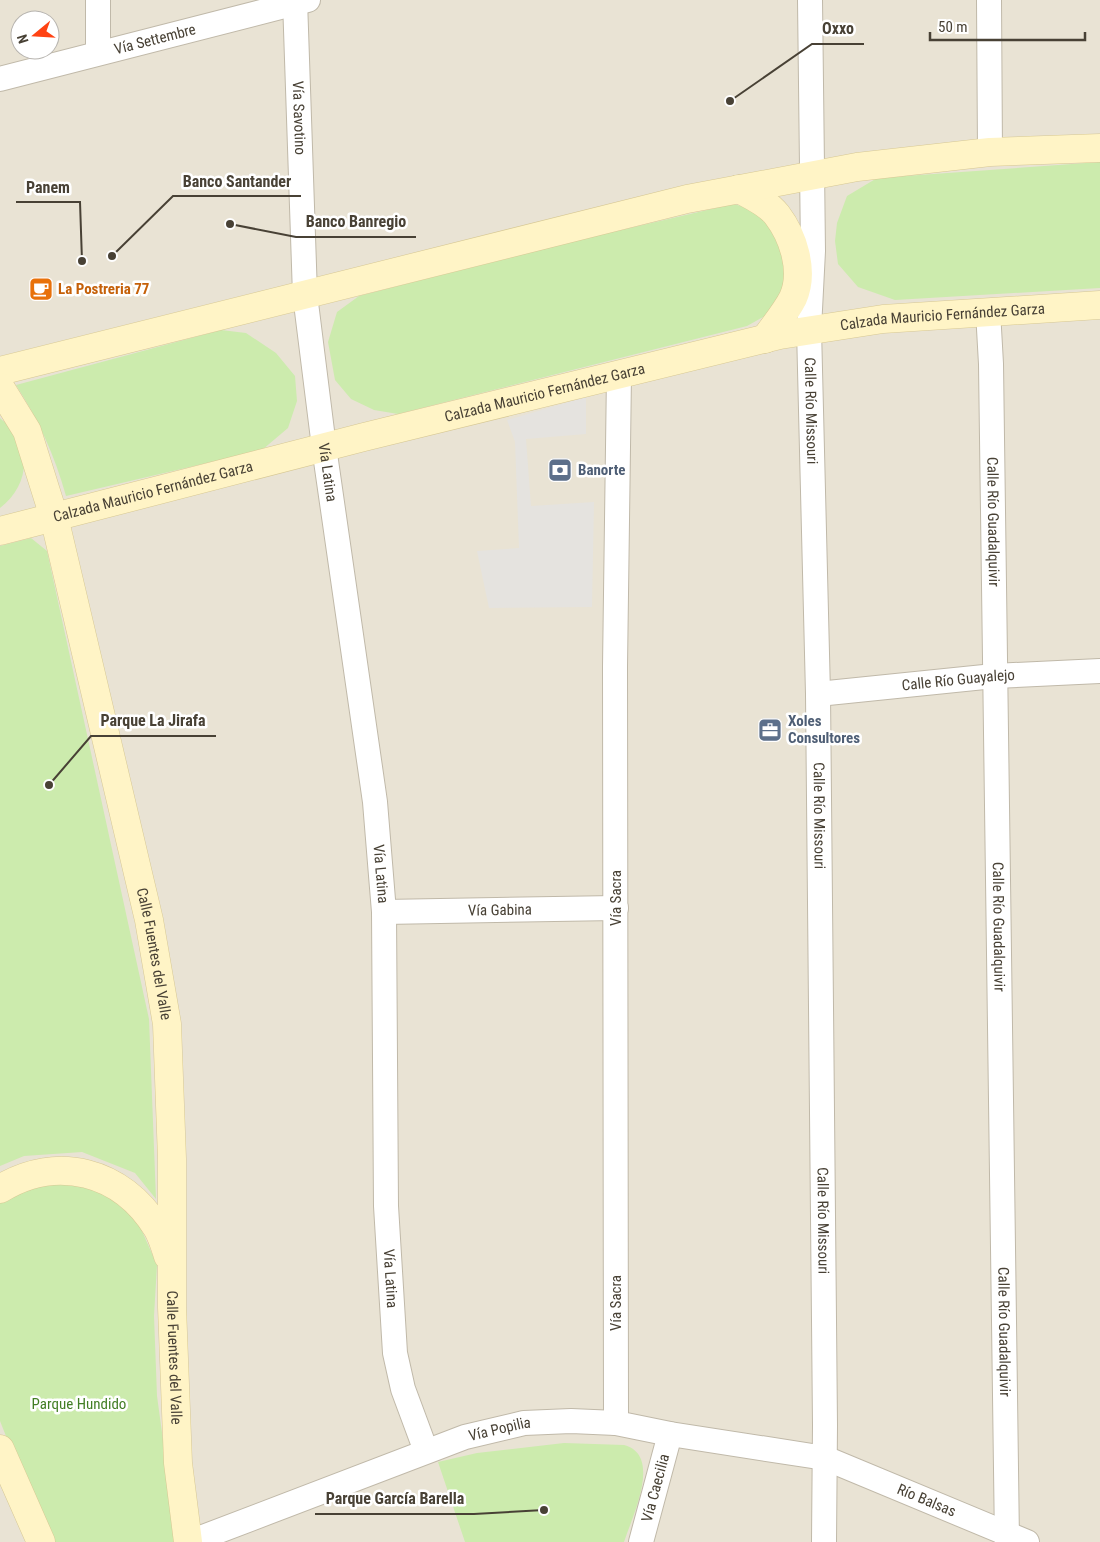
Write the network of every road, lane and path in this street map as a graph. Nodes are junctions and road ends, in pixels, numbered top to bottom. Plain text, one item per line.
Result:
1 (98, 0) edge
2 (810, 0) edge
3 (990, 0) edge
4 (300, 1) edge
5 (98, 53) junction
6 (0, 79) edge
7 (990, 152) junction
8 (1094, 152) edge
9 (812, 174) junction
10 (739, 189) junction
11 (305, 295) junction
12 (1098, 304) edge
13 (988, 311) junction
14 (809, 329) junction
15 (765, 339) junction
16 (0, 371) edge
17 (619, 374) junction
18 (0, 387) edge
19 (324, 447) junction
20 (54, 517) junction
21 (0, 530) edge
22 (1100, 671) edge
23 (994, 676) junction
24 (818, 694) junction
25 (616, 908) junction
26 (384, 912) junction
27 (0, 1189) edge
28 (172, 1264) junction
29 (616, 1423) junction
30 (670, 1434) junction
31 (0, 1449) edge
32 (426, 1451) junction
33 (825, 1458) junction
34 (1014, 1540) edge
35 (41, 1542) edge
36 (189, 1542) edge
37 (641, 1542) edge
38 (824, 1542) edge

1 - 5 street
2 - 9 street, Calle Río Missouri
3 - 7 street
4 - 5 street, Vía Settembre
4 - 11 street, Vía Savotino
5 - 6 street, Vía Settembre
7 - 8 main road
7 - 9 main road
9 - 10 main road
9 - 14 street, Calle Río Missouri
10 - 11 main road
10 - 15 main road
11 - 16 main road
11 - 19 street, Vía Latina
12 - 13 main road, Calzada Mauricio Fernández Garza
13 - 14 main road, Calzada Mauricio Fernández Garza
13 - 23 street, Calle Río Guadalquivir
14 - 15 main road, Calzada Mauricio Fernández Garza
14 - 24 street, Calle Río Missouri
15 - 17 main road, Calzada Mauricio Fernández Garza
17 - 19 main road, Calzada Mauricio Fernández Garza
17 - 25 street, Vía Sacra
18 - 20 main road, Calle Fuentes del Valle
19 - 20 main road, Calzada Mauricio Fernández Garza
19 - 26 street, Vía Latina
20 - 21 main road, Calzada Mauricio Fernández Garza
20 - 28 main road, Calle Fuentes del Valle
22 - 23 street, Calle Río Guayalejo
23 - 24 street, Calle Río Guayalejo
23 - 34 street, Calle Río Guadalquivir
24 - 33 street, Calle Río Missouri
25 - 26 street, Vía Gabina
25 - 29 street, Vía Sacra
26 - 32 street, Vía Latina
27 - 28 main road
28 - 36 main road, Calle Fuentes del Valle
29 - 30 street, Vía Popilia
29 - 32 street, Vía Popilia
30 - 33 street, Vía Popilia
30 - 37 street, Vía Caecilia
31 - 35 main road
32 - 36 street, Vía Popilia
33 - 34 street, Río Balsas
33 - 38 street, Calle Río Missouri

